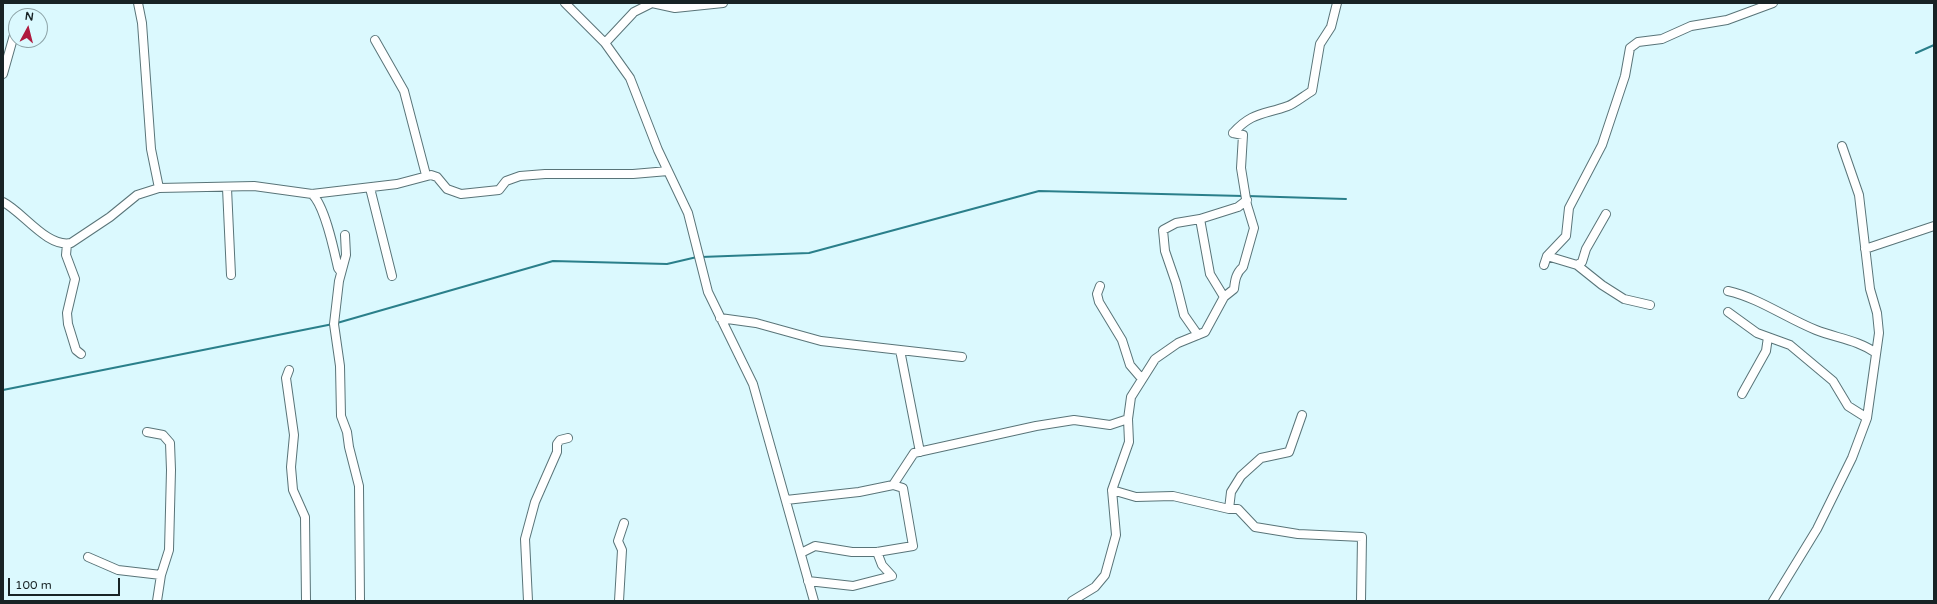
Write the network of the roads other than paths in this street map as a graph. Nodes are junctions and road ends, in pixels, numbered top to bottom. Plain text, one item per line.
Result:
1 (138, 3) edge
2 (565, 3) edge
3 (723, 3) edge
4 (1337, 3) edge
5 (1773, 3) edge
6 (375, 40) dead end
7 (605, 43) junction
8 (10, 48) edge
9 (3, 74) edge
10 (1842, 146) dead end
11 (668, 171) junction
12 (426, 175) junction
13 (159, 188) junction
14 (227, 188) junction
15 (370, 188) junction
16 (312, 194) junction
17 (1247, 200) junction
18 (3, 202) edge
19 (1606, 214) dead end
20 (1200, 219) junction
21 (1934, 226) edge
22 (345, 235) dead end
23 (67, 244) junction
24 (1865, 249) junction
25 (1547, 256) junction
26 (1544, 265) dead end
27 (1577, 266) junction
28 (341, 272) junction
29 (231, 275) dead end
30 (392, 276) dead end
31 (1100, 286) dead end
32 (1728, 292) dead end
33 (1224, 297) junction
34 (1650, 305) dead end
35 (1728, 312) dead end
36 (720, 318) junction
37 (1198, 335) junction
38 (1768, 337) junction
39 (900, 350) junction
40 (1876, 353) junction
41 (81, 354) dead end
42 (962, 357) dead end
43 (289, 370) dead end
44 (1142, 378) junction
45 (1742, 394) dead end
46 (1302, 415) dead end
47 (1867, 418) junction
48 (1128, 419) junction
49 (147, 432) dead end
50 (568, 438) dead end
51 (920, 452) junction
52 (893, 485) junction
53 (1112, 490) junction
54 (786, 500) junction
55 (1229, 509) junction
56 (624, 523) dead end
57 (877, 552) junction
58 (801, 553) junction
59 (88, 557) dead end
60 (161, 575) junction
61 (808, 581) junction
62 (157, 601) edge
63 (306, 601) edge
64 (360, 601) edge
65 (528, 601) edge
66 (619, 601) edge
67 (814, 601) edge
68 (1072, 601) edge
69 (1362, 601) edge
70 (1773, 601) edge

1 - 13 street
2 - 7 street
3 - 7 street
4 - 17 street
5 - 25 street
6 - 12 street
7 - 11 street
8 - 9 street
10 - 24 street
11 - 12 street
11 - 36 street
12 - 15 street
13 - 14 street
13 - 23 street
14 - 16 street
14 - 29 street
15 - 16 street
15 - 30 street
16 - 28 street
17 - 20 street
17 - 33 street
18 - 23 street
19 - 27 street
20 - 33 street
20 - 37 street
21 - 24 street
22 - 28 street
23 - 41 street
24 - 40 street
25 - 26 street
25 - 27 street
27 - 34 street
28 - 64 street
31 - 44 street
32 - 40 street
33 - 37 street
35 - 38 street
36 - 39 street
36 - 54 street
37 - 44 street
38 - 45 street
38 - 47 street
39 - 42 street
39 - 51 street
40 - 47 street
43 - 63 street
44 - 48 street
46 - 55 street
47 - 70 street
48 - 51 street
48 - 53 street
49 - 60 street
50 - 65 street
51 - 52 street
52 - 54 street
52 - 57 street
53 - 55 street
53 - 68 street
54 - 58 street
55 - 69 street
56 - 66 street
57 - 58 street
57 - 61 street
58 - 61 street
59 - 60 street
60 - 62 street
61 - 67 street

